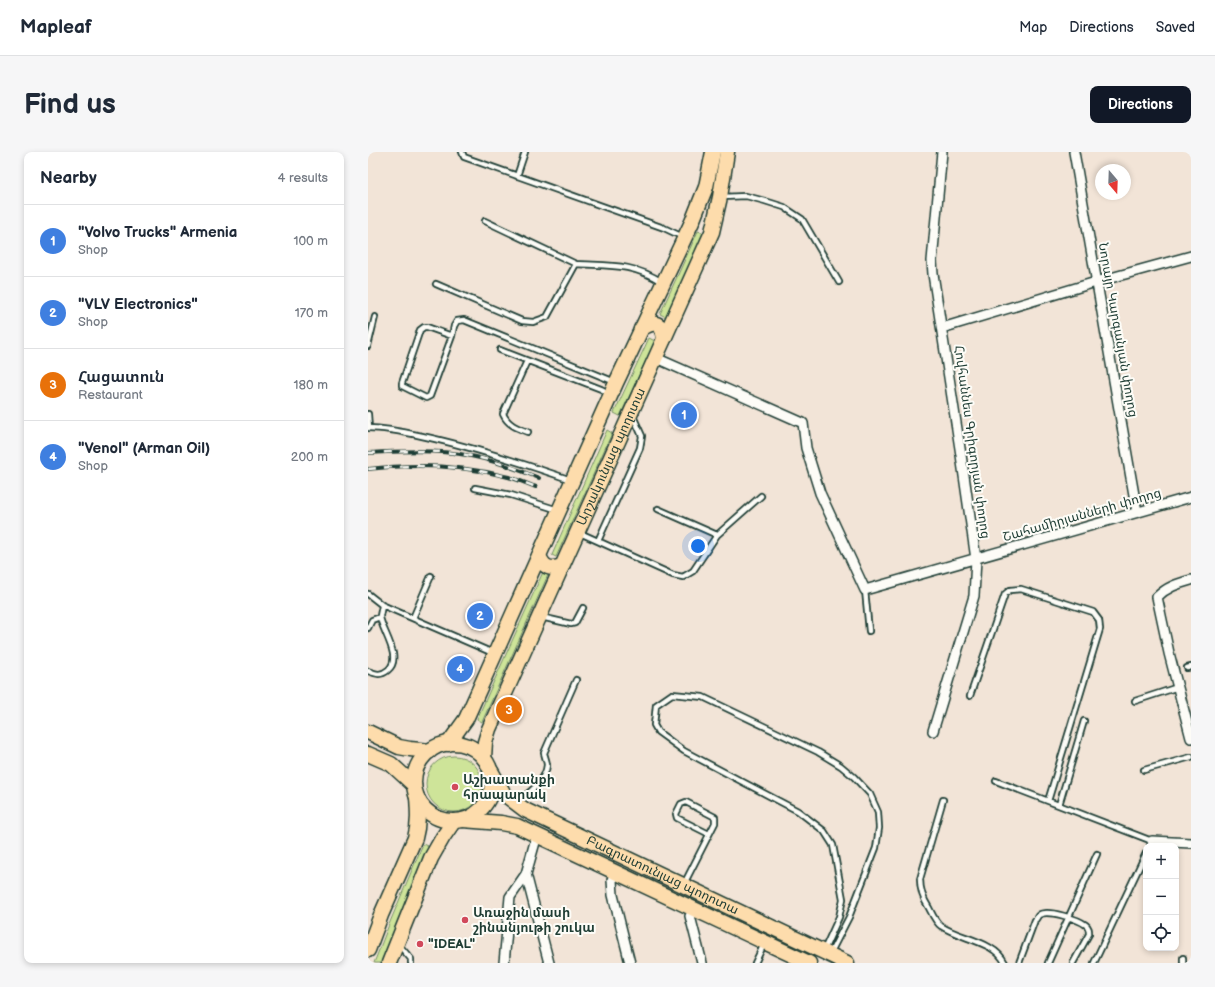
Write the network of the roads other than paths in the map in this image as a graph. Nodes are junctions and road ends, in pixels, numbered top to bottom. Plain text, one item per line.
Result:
1 (462, 152) edge
2 (525, 152) edge
3 (713, 152) edge
4 (727, 152) edge
5 (942, 152) edge
6 (1074, 152) edge
7 (517, 176) junction
8 (720, 197) junction
9 (485, 221) dead end
10 (692, 222) junction
11 (712, 232) junction
12 (685, 238) junction
13 (1191, 256) edge
14 (576, 264) junction
15 (663, 282) junction
16 (839, 282) dead end
17 (1096, 282) junction
18 (436, 284) dead end
19 (374, 317) dead end
20 (942, 328) junction
21 (641, 329) junction
22 (452, 336) junction
23 (664, 340) junction
24 (368, 346) edge
25 (500, 350) dead end
26 (656, 358) junction
27 (527, 361) junction
28 (613, 388) junction
29 (631, 412) junction
30 (368, 414) edge
31 (369, 428) edge
32 (528, 432) dead end
33 (573, 481) junction
34 (474, 488) dead end
35 (761, 496) dead end
36 (1191, 497) edge
37 (658, 509) dead end
38 (559, 510) junction
39 (1136, 512) junction
40 (578, 532) junction
41 (716, 536) junction
42 (598, 541) junction
43 (539, 556) junction
44 (976, 559) junction
45 (562, 566) junction
46 (431, 576) dead end
47 (1191, 580) edge
48 (865, 590) junction
49 (368, 594) edge
50 (382, 604) junction
51 (583, 608) dead end
52 (380, 617) junction
53 (540, 617) junction
54 (413, 618) junction
55 (368, 628) edge
56 (869, 631) dead end
57 (495, 654) junction
58 (368, 671) edge
59 (576, 680) dead end
60 (1178, 687) junction
61 (970, 696) dead end
62 (1135, 701) dead end
63 (1084, 721) dead end
64 (932, 730) dead end
65 (368, 732) edge
66 (1191, 738) edge
67 (448, 744) junction
68 (430, 751) junction
69 (368, 754) edge
70 (1191, 757) edge
71 (484, 758) junction
72 (1144, 770) dead end
73 (491, 771) junction
74 (996, 781) dead end
75 (415, 790) junction
76 (943, 800) dead end
77 (1048, 801) junction
78 (514, 802) junction
79 (1058, 805) junction
80 (459, 820) junction
81 (709, 834) junction
82 (538, 835) junction
83 (1151, 843) edge
84 (1179, 843) edge
85 (1191, 843) edge
86 (1097, 854) dead end
87 (1143, 859) edge
88 (615, 872) junction
89 (526, 874) junction
90 (683, 885) junction
91 (695, 909) junction
92 (1068, 917) junction
93 (397, 942) junction
94 (765, 942) junction
95 (368, 950) edge
96 (826, 953) junction
97 (389, 963) edge
98 (411, 963) edge
99 (504, 963) edge
100 (549, 963) edge
101 (630, 963) edge
102 (702, 963) edge
103 (755, 963) edge
104 (809, 963) edge
105 (847, 963) edge
106 (1005, 963) edge
107 (1018, 963) edge
108 (1048, 963) edge
109 (1073, 963) edge
110 (1094, 963) edge

1 - 7 lane
2 - 7 lane
3 - 10 main road, Արշակունյաց պողոտա
4 - 8 main road, Արշակունյաց պողոտա
5 - 20 street, Հովհաննես Գրիգորյան փողոց
6 - 17 street, Նորայր Կարգանյան փողոց
7 - 12 lane
8 - 11 main road, Արշակունյաց պողոտա
8 - 16 lane
9 - 14 lane
10 - 11 main road
10 - 12 main road, Արշակունյաց պողոտա
11 - 23 main road, Արշակունյաց պողոտա
12 - 15 main road, Արշակունյաց պողոտա
13 - 17 street
14 - 15 lane
14 - 18 lane
15 - 21 main road, Արշակունյաց պողոտա
17 - 20 street
17 - 39 street, Նորայր Կարգանյան փողոց
19 - 24 lane
20 - 44 street, Հովհաննես Գրիգորյան փողոց
21 - 23 main road
21 - 28 main road, Արշակունյաց պողոտա
22 - 22 lane
22 - 28 lane
23 - 26 main road, Արշակունյաց պողոտա
25 - 27 lane
26 - 29 main road, Արշակունյաց պողոտա
26 - 48 street
27 - 28 lane
27 - 32 lane
28 - 33 main road, Արշակունյաց պողոտա
29 - 40 main road, Արշակունյաց պողոտա
29 - 42 lane
30 - 31 lane
31 - 33 lane
33 - 38 main road, Արշակունյաց պողոտա
34 - 38 lane
35 - 41 lane
36 - 39 street, Շահամիրյանների փողոց
37 - 41 lane
38 - 43 main road, Արշակունյաց պողոտա
39 - 44 street, Շահամիրյանների փողոց
40 - 42 lane
40 - 45 main road, Արշակունյաց պողոտա
41 - 42 lane
43 - 45 main road
43 - 57 main road, Արշակունյաց պողոտա
44 - 48 street, Շահամիրյանների փողոց
44 - 64 street, Հովհաննես Գրիգորյան փողոց
45 - 53 main road, Արշակունյաց պողոտա
46 - 54 lane
47 - 60 street
48 - 56 lane
49 - 50 lane
50 - 52 lane
50 - 54 lane
51 - 53 lane
52 - 55 lane
52 - 58 lane
53 - 71 main road, Արշակունյաց պողոտա
54 - 57 lane
57 - 67 main road, Արշակունյաց պողոտա
59 - 78 lane
60 - 62 lane
60 - 66 street
61 - 77 lane
63 - 79 lane
65 - 68 main road
67 - 68 main road
67 - 71 main road
68 - 75 main road
69 - 75 main road
70 - 72 lane
71 - 73 main road
73 - 78 main road, Բագրատունյաց պողոտա
73 - 80 main road
74 - 77 lane
75 - 80 main road
75 - 95 main road
76 - 106 lane
77 - 79 lane
78 - 90 main road, Բագրատունյաց պողոտա
79 - 83 lane
80 - 82 main road, Բագրատունյաց պողոտա
80 - 93 main road
81 - 81 lane
81 - 90 lane
82 - 88 main road, Բագրատունյաց պողոտա
82 - 89 street
84 - 85 street
86 - 92 lane
87 - 110 lane
88 - 91 main road, Բագրատունյաց պողոտա
88 - 101 street
89 - 99 street
89 - 100 street
90 - 96 main road, Բագրատունյաց պողոտա
91 - 94 main road, Բագրատունյաց պողոտա
91 - 102 street
92 - 107 lane
92 - 108 lane
92 - 109 lane
93 - 97 main road
93 - 98 lane
94 - 103 lane
94 - 104 main road, Բագրատունյաց պողոտա
96 - 96 lane
96 - 105 main road, Բագրատունյաց պողոտա

